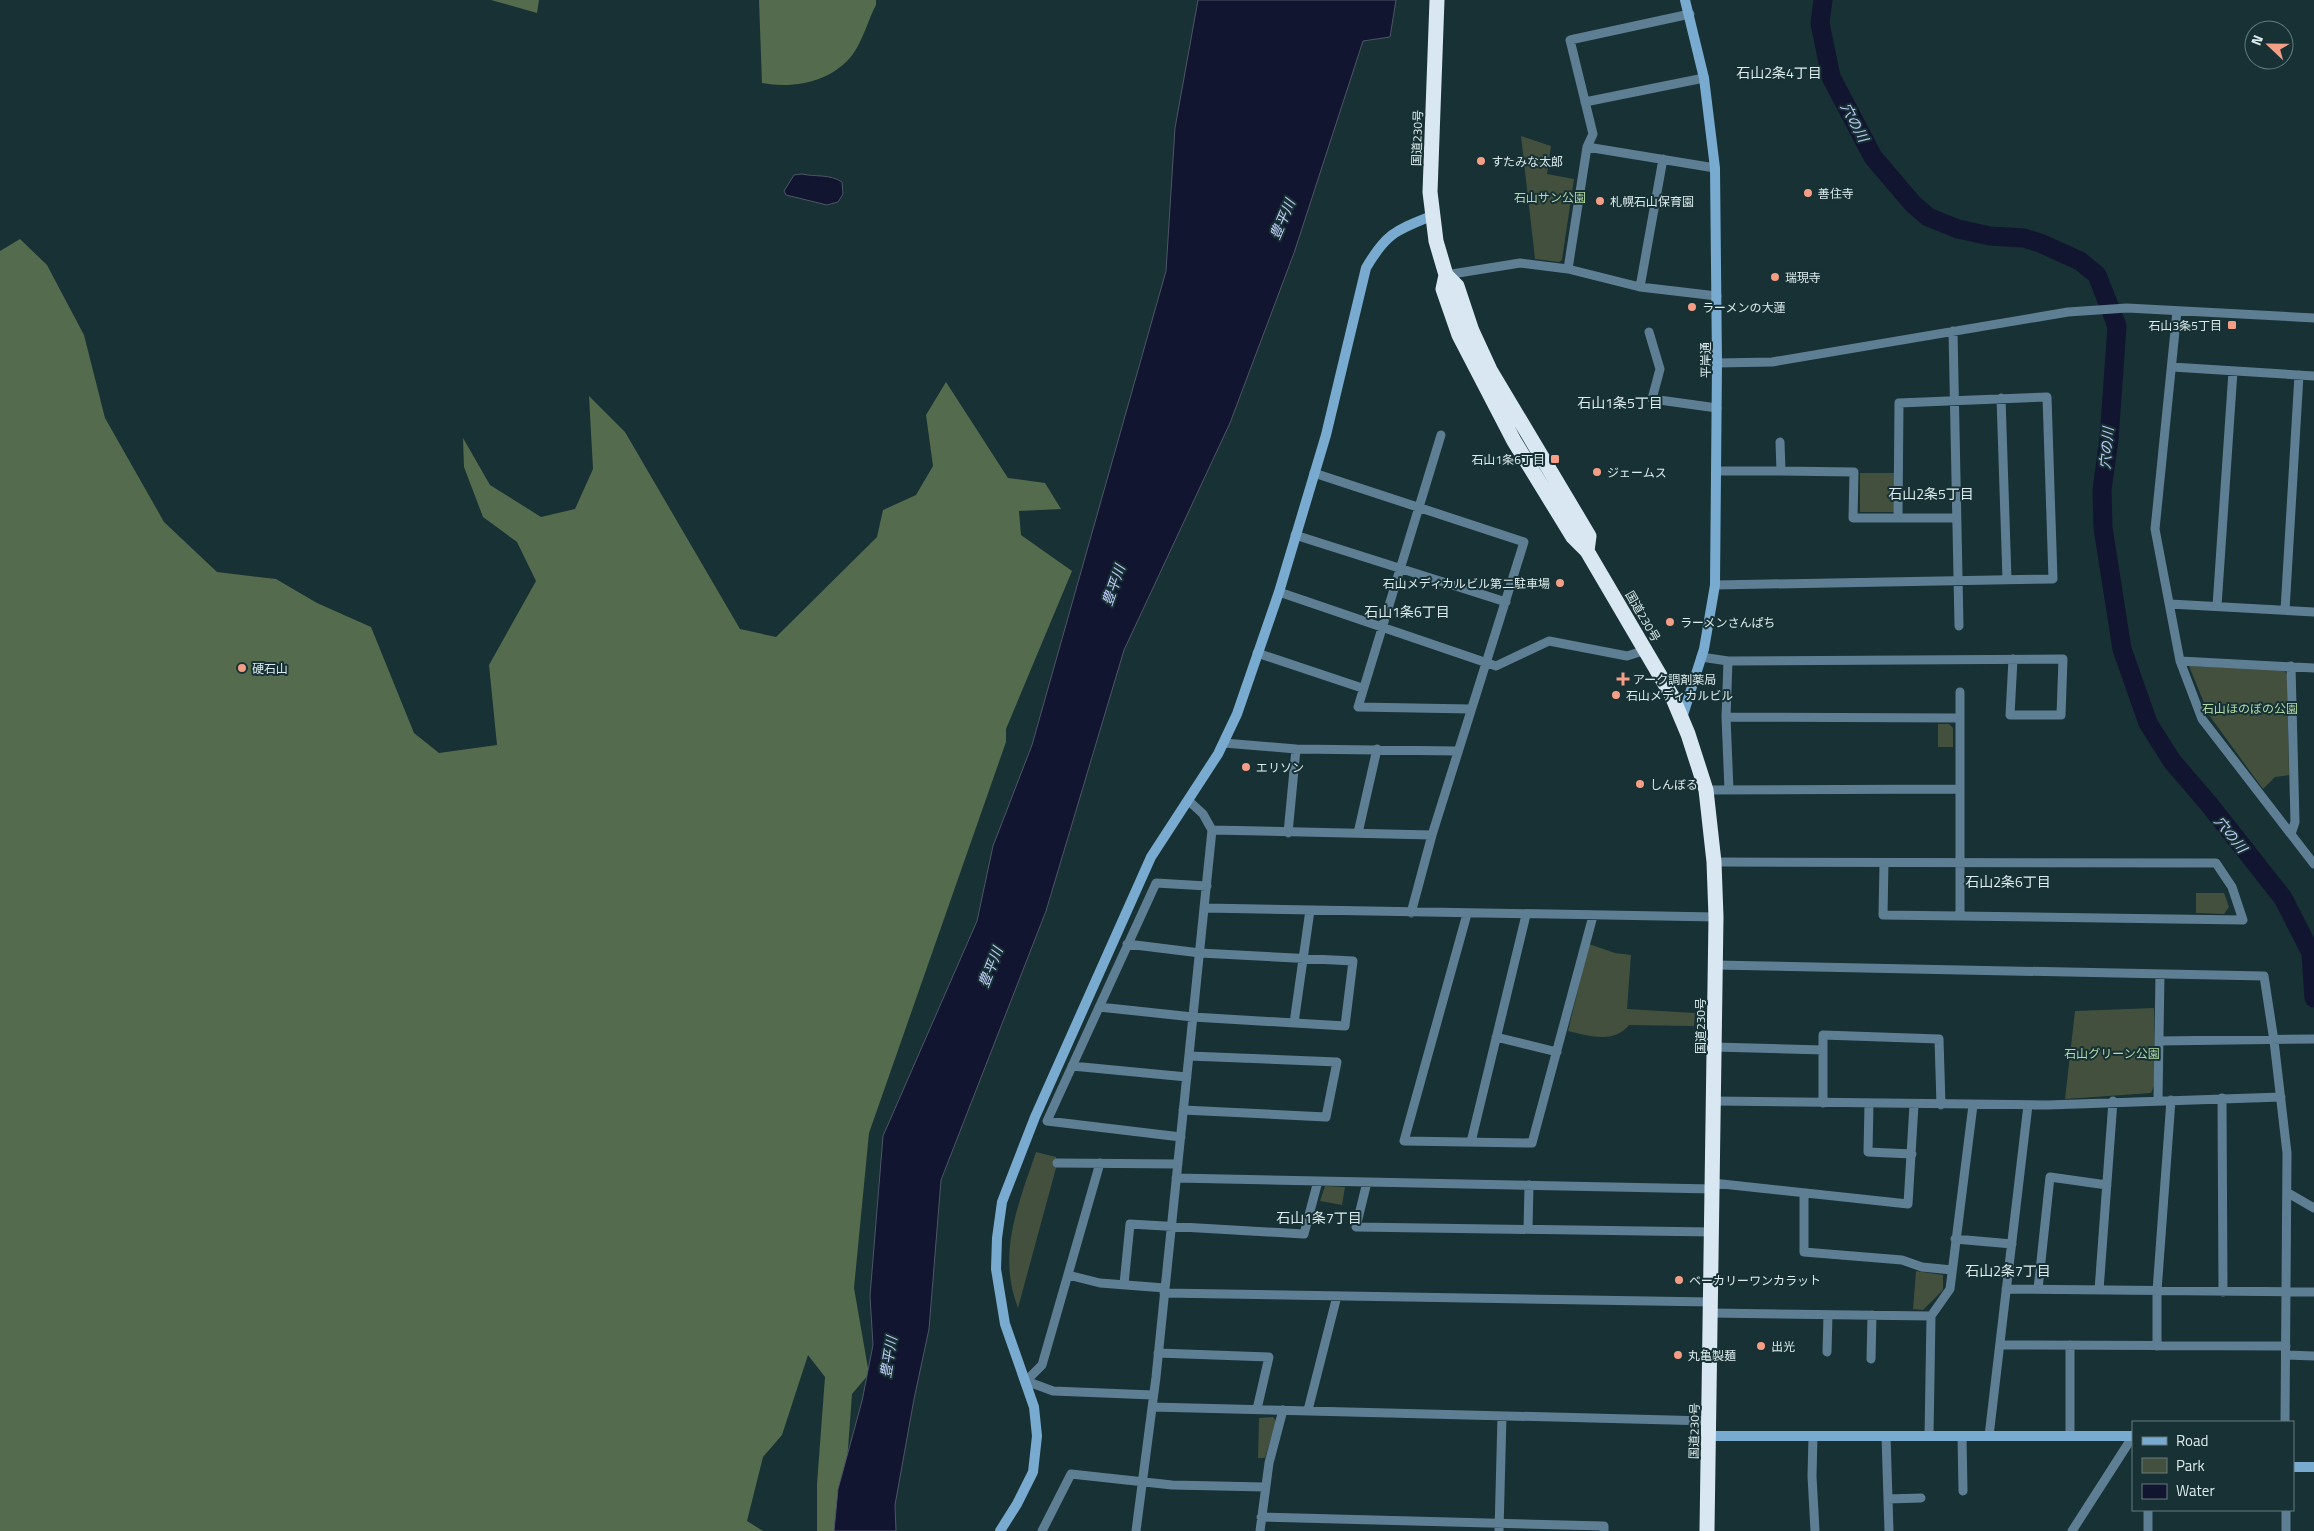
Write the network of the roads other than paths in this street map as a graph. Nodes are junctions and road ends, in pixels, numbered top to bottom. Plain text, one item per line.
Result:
1 (1437, 0) edge
2 (1685, 0) edge
3 (1690, 14) junction
4 (1704, 78) junction
5 (1585, 102) junction
6 (1587, 147) junction
7 (1662, 159) junction
8 (1715, 168) junction
9 (1434, 215) junction
10 (1568, 269) junction
11 (1446, 275) junction
12 (1640, 287) junction
13 (1717, 296) junction
14 (2177, 311) junction
15 (2314, 318) edge
16 (1953, 331) junction
17 (1649, 332) dead end
18 (1718, 363) junction
19 (2172, 367) junction
20 (2233, 371) junction
21 (2299, 375) junction
22 (2314, 376) edge
23 (2001, 398) junction
24 (1954, 400) junction
25 (1717, 408) junction
26 (1441, 435) dead end
27 (1780, 442) dead end
28 (1717, 470) junction
29 (1781, 471) junction
30 (1314, 473) junction
31 (1419, 506) junction
32 (1898, 518) junction
33 (1956, 518) junction
34 (1295, 535) junction
35 (1399, 569) junction
36 (1958, 579) junction
37 (2007, 579) junction
38 (1715, 585) junction
39 (1279, 592) junction
40 (1506, 602) junction
41 (2170, 604) junction
42 (2217, 606) junction
43 (2285, 610) junction
44 (2314, 612) edge
45 (1959, 626) dead end
46 (1382, 628) junction
47 (1646, 650) junction
48 (1257, 653) junction
49 (1702, 657) junction
50 (2013, 659) junction
51 (1728, 660) junction
52 (2180, 661) junction
53 (1487, 663) junction
54 (2291, 666) junction
55 (2314, 668) edge
56 (1362, 688) junction
57 (1960, 692) dead end
58 (1471, 709) junction
59 (1726, 717) junction
60 (1682, 718) junction
61 (1959, 718) junction
62 (1224, 744) junction
63 (1296, 749) junction
64 (1377, 749) junction
65 (1458, 751) junction
66 (1959, 789) junction
67 (1706, 790) junction
68 (1729, 790) junction
69 (1189, 801) junction
70 (1212, 830) junction
71 (1288, 833) junction
72 (1358, 833) junction
73 (2291, 834) junction
74 (1432, 835) junction
75 (1714, 862) junction
76 (1884, 862) junction
77 (1960, 862) junction
78 (2314, 864) edge
79 (1207, 886) junction
80 (1205, 908) junction
81 (1310, 910) junction
82 (1411, 913) junction
83 (1467, 914) junction
84 (1526, 915) junction
85 (1593, 916) junction
86 (1960, 916) junction
87 (1716, 917) junction
88 (1128, 944) junction
89 (1200, 953) junction
90 (1303, 958) junction
91 (1715, 965) junction
92 (2160, 974) junction
93 (1099, 1007) junction
94 (1193, 1018) junction
95 (1294, 1023) junction
96 (1496, 1037) junction
97 (2314, 1039) edge
98 (2159, 1040) junction
99 (2274, 1041) junction
100 (1715, 1047) junction
101 (1823, 1050) junction
102 (1557, 1052) junction
103 (1189, 1056) junction
104 (1072, 1066) junction
105 (1187, 1077) junction
106 (2281, 1097) junction
107 (2222, 1098) junction
108 (2158, 1100) junction
109 (2171, 1100) junction
110 (1714, 1101) junction
111 (2113, 1102) junction
112 (1823, 1103) junction
113 (1869, 1104) junction
114 (1914, 1104) junction
115 (1940, 1105) junction
116 (1973, 1105) junction
117 (2028, 1105) junction
118 (1184, 1110) junction
119 (1181, 1137) junction
120 (1471, 1142) junction
121 (1912, 1154) junction
122 (1057, 1163) dead end
123 (1100, 1163) junction
124 (1178, 1164) junction
125 (1176, 1178) junction
126 (1318, 1181) junction
127 (1367, 1182) junction
128 (1529, 1185) junction
129 (2107, 1185) junction
130 (1713, 1186) junction
131 (2288, 1193) junction
132 (1804, 1194) junction
133 (2314, 1208) edge
134 (1171, 1227) junction
135 (1528, 1229) junction
136 (1712, 1232) junction
137 (1955, 1239) junction
138 (2012, 1244) junction
139 (1952, 1270) junction
140 (1068, 1275) junction
141 (1124, 1284) junction
142 (2006, 1289) junction
143 (2038, 1289) junction
144 (1165, 1290) junction
145 (2099, 1290) junction
146 (2158, 1291) junction
147 (2223, 1292) junction
148 (2287, 1292) junction
149 (2314, 1292) edge
150 (1337, 1296) junction
151 (1711, 1308) junction
152 (1828, 1315) junction
153 (1872, 1315) junction
154 (1931, 1316) junction
155 (2000, 1345) junction
156 (2070, 1345) junction
157 (2157, 1346) junction
158 (2286, 1351) junction
159 (1827, 1352) dead end
160 (1158, 1353) junction
161 (2314, 1356) edge
162 (1871, 1359) dead end
163 (1026, 1381) junction
164 (1153, 1395) junction
165 (1152, 1407) junction
166 (1257, 1409) junction
167 (1283, 1410) junction
168 (1308, 1410) junction
169 (1502, 1416) junction
170 (2285, 1421) edge
171 (1709, 1428) junction
172 (1813, 1436) junction
173 (1886, 1436) junction
174 (1929, 1436) junction
175 (1962, 1436) junction
176 (1990, 1436) junction
177 (2070, 1436) junction
178 (2132, 1436) edge
179 (2132, 1438) edge
180 (2294, 1467) edge
181 (2314, 1467) edge
182 (1142, 1482) junction
183 (1265, 1487) junction
184 (1963, 1491) dead end
185 (1921, 1498) dead end
186 (1888, 1499) junction
187 (2148, 1511) edge
188 (2286, 1511) edge
189 (1261, 1517) junction
190 (1499, 1527) edge
191 (1003, 1530) edge
192 (1042, 1531) edge
193 (1136, 1531) edge
194 (1260, 1531) edge
195 (1604, 1531) edge
196 (1707, 1531) edge
197 (1815, 1531) edge
198 (1889, 1531) edge
199 (2072, 1531) edge
200 (2148, 1531) edge
201 (2286, 1531) edge

1 - 9 highway, 国道230号
2 - 3 street, 平岸通
3 - 4 street, 平岸通
3 - 5 street
4 - 5 street
4 - 8 street, 平岸通
5 - 6 street
6 - 7 street
6 - 10 street
7 - 8 street
7 - 12 street
8 - 13 street, 平岸通
9 - 11 highway, 国道230号
9 - 30 street
10 - 11 street
10 - 12 street
11 - 47 highway, 国道230号
12 - 13 street
13 - 18 street, 平岸通
14 - 15 street
14 - 16 street
14 - 19 street
16 - 18 street
16 - 24 street
17 - 25 street
18 - 25 street, 平岸通
19 - 20 street
19 - 41 street
20 - 21 street
20 - 42 street
21 - 22 street
21 - 43 street
23 - 24 street
23 - 37 street
23 - 37 street
24 - 32 street
24 - 33 street
25 - 28 street, 平岸通
26 - 31 street
27 - 29 street
28 - 29 street
28 - 38 street, 平岸通
29 - 32 street
30 - 31 street
30 - 34 street
31 - 35 street
31 - 40 street
32 - 33 street
33 - 36 street
34 - 35 street
34 - 39 street
35 - 40 street
35 - 46 street
36 - 37 street
36 - 38 street
36 - 45 street
38 - 49 street, 平岸通
39 - 46 street
39 - 48 street
40 - 53 street
41 - 42 street
41 - 52 street
42 - 43 street
43 - 44 street
46 - 53 street
46 - 56 street
47 - 53 street
47 - 60 highway, 国道230号
48 - 56 street
48 - 62 street
49 - 51 street
49 - 60 street, 平岸通
50 - 50 street
50 - 51 street
51 - 59 street
52 - 54 street
52 - 73 street
53 - 58 street
54 - 55 street
54 - 73 street
56 - 58 street
57 - 61 street
58 - 65 street
59 - 61 street
59 - 68 street
60 - 67 highway, 国道230号
61 - 66 street
62 - 63 street
62 - 69 street
63 - 64 street
63 - 71 street
64 - 65 street
64 - 72 street
65 - 74 street
66 - 68 street
66 - 77 street
67 - 68 street
67 - 75 highway, 国道230号
69 - 70 street
69 - 163 street
70 - 71 street
70 - 79 street
71 - 72 street
72 - 74 street
73 - 78 street
74 - 82 street
75 - 76 street
75 - 87 highway, 国道230号
76 - 77 street
76 - 86 street
77 - 86 street
77 - 86 street
79 - 80 street
79 - 88 street
80 - 81 street
80 - 89 street
81 - 82 street
81 - 90 street
82 - 83 street
83 - 84 street
83 - 120 street
84 - 85 street
84 - 96 street
85 - 87 street
85 - 102 street
87 - 91 highway, 国道230号
88 - 89 street
88 - 93 street
89 - 90 street
89 - 94 street
90 - 95 street
90 - 95 street
91 - 92 street
91 - 100 highway, 国道230号
92 - 98 street
92 - 99 street
93 - 94 street
93 - 104 street
94 - 95 street
94 - 103 street
96 - 102 street
96 - 120 street
97 - 99 street
98 - 99 street
98 - 108 street
99 - 106 street
100 - 101 street
100 - 110 highway, 国道230号
101 - 112 street
101 - 115 street
102 - 120 street
103 - 105 street
103 - 118 street
104 - 105 street
104 - 119 street
105 - 118 street
106 - 107 street
106 - 131 street
107 - 109 street
107 - 147 street
108 - 109 street
108 - 111 street
109 - 146 street
110 - 112 street
110 - 130 highway, 国道230号
111 - 117 street
111 - 129 street
112 - 113 street
113 - 114 street
113 - 121 street
114 - 115 street
114 - 121 street
115 - 116 street
116 - 117 street
116 - 137 street
117 - 138 street
118 - 119 street
119 - 124 street
121 - 132 street
122 - 123 street
123 - 124 street
123 - 140 street
124 - 125 street
125 - 126 street
125 - 134 street
126 - 127 street
126 - 134 street
127 - 128 street
127 - 135 street
128 - 130 street
128 - 135 street
129 - 143 street
129 - 145 street
130 - 132 street
130 - 136 highway, 国道230号
131 - 133 street
131 - 148 street
132 - 139 street
134 - 141 street
134 - 144 street
135 - 136 street
136 - 151 highway, 国道230号
137 - 138 street
137 - 139 street
138 - 142 street
139 - 154 street
140 - 141 street
140 - 163 street
141 - 144 street
142 - 143 street
142 - 155 street
143 - 145 street
144 - 150 street
144 - 160 street
145 - 146 street
146 - 147 street
146 - 157 street
147 - 148 street
148 - 149 street
148 - 158 street
150 - 151 street
150 - 168 street
151 - 152 street
151 - 171 highway, 国道230号
152 - 153 street
152 - 159 street
153 - 154 street
153 - 162 street
154 - 174 street
155 - 156 street
155 - 176 street
156 - 157 street
156 - 177 street
157 - 158 street
158 - 161 street
158 - 170 street
160 - 164 street
160 - 166 street
163 - 164 street
163 - 191 street
164 - 165 street
165 - 166 street
165 - 182 street
166 - 167 street
167 - 168 street
167 - 183 street
168 - 169 street
169 - 171 street
169 - 190 street
171 - 172 street
171 - 196 highway, 国道230号
172 - 173 street
172 - 197 street
173 - 174 street
173 - 186 street
174 - 175 street
175 - 176 street
175 - 184 street
176 - 177 street
177 - 178 street
179 - 199 street
180 - 181 street
182 - 183 street
182 - 192 street
182 - 193 street
183 - 189 street
185 - 186 street
186 - 198 street
187 - 200 street
188 - 201 street
189 - 190 street
189 - 194 street
190 - 195 street

